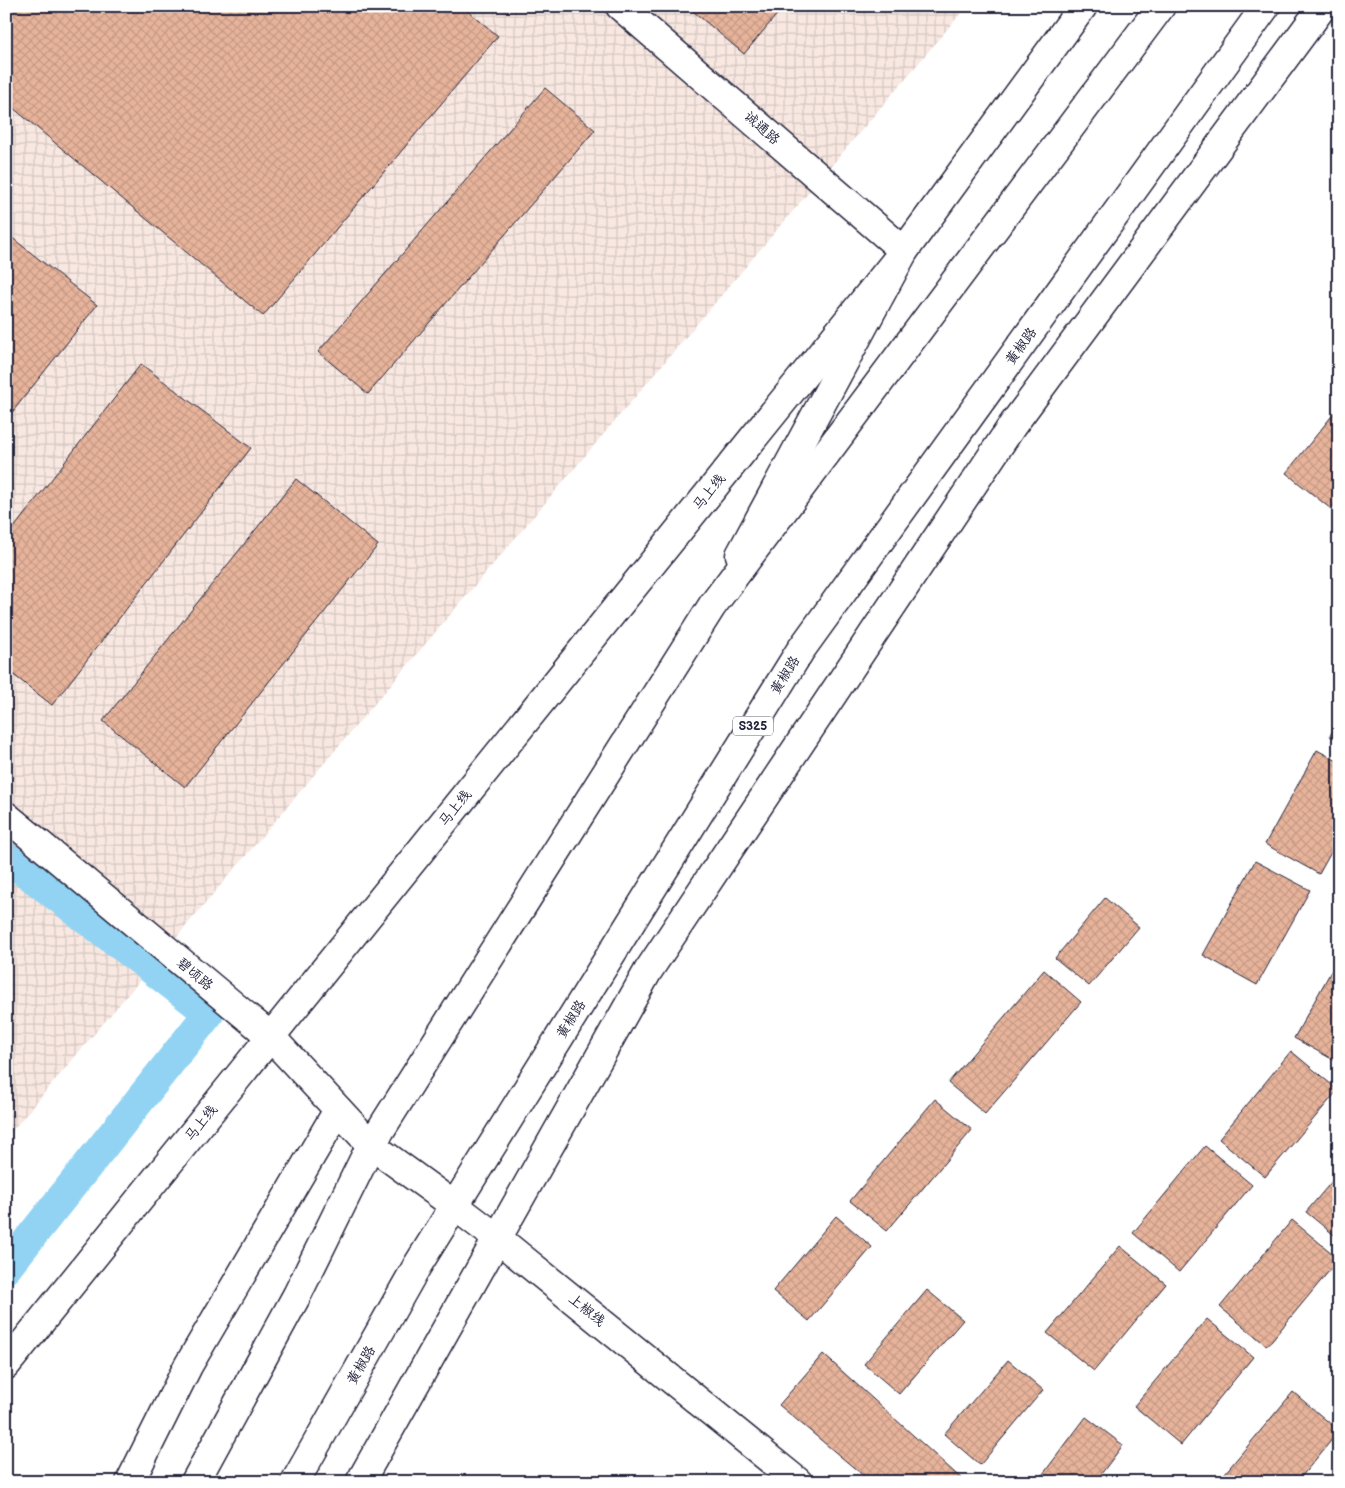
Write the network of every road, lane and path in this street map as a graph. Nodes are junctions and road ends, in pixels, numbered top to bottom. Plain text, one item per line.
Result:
1 (620, 6) edge
2 (1083, 6) edge
3 (1161, 6) edge
4 (1266, 6) edge
5 (1323, 6) edge
6 (904, 251) junction
7 (712, 606) junction
8 (6, 816) edge
9 (270, 1036) junction
10 (338, 1110) junction
11 (371, 1145) junction
12 (455, 1206) junction
13 (497, 1238) junction
14 (6, 1365) edge
15 (130, 1482) edge
16 (196, 1482) edge
17 (295, 1482) edge
18 (360, 1482) edge
19 (798, 1482) edge

1 - 6 main road, 诚通路
2 - 6 main road
3 - 7 main road
4 - 12 main road, 黄椒路 / S325
5 - 13 main road
6 - 7 main road
6 - 9 main road, 马上线
7 - 11 main road
8 - 9 main road, 碧顷路
9 - 10 main road, 碧顷路
9 - 14 main road, 马上线
10 - 11 main road, 碧顷路
10 - 15 main road
11 - 12 main road, 上椒线
11 - 16 main road
12 - 13 main road, 上椒线
12 - 17 main road, 黄椒路 / S325
13 - 18 main road
13 - 19 main road, 上椒线

